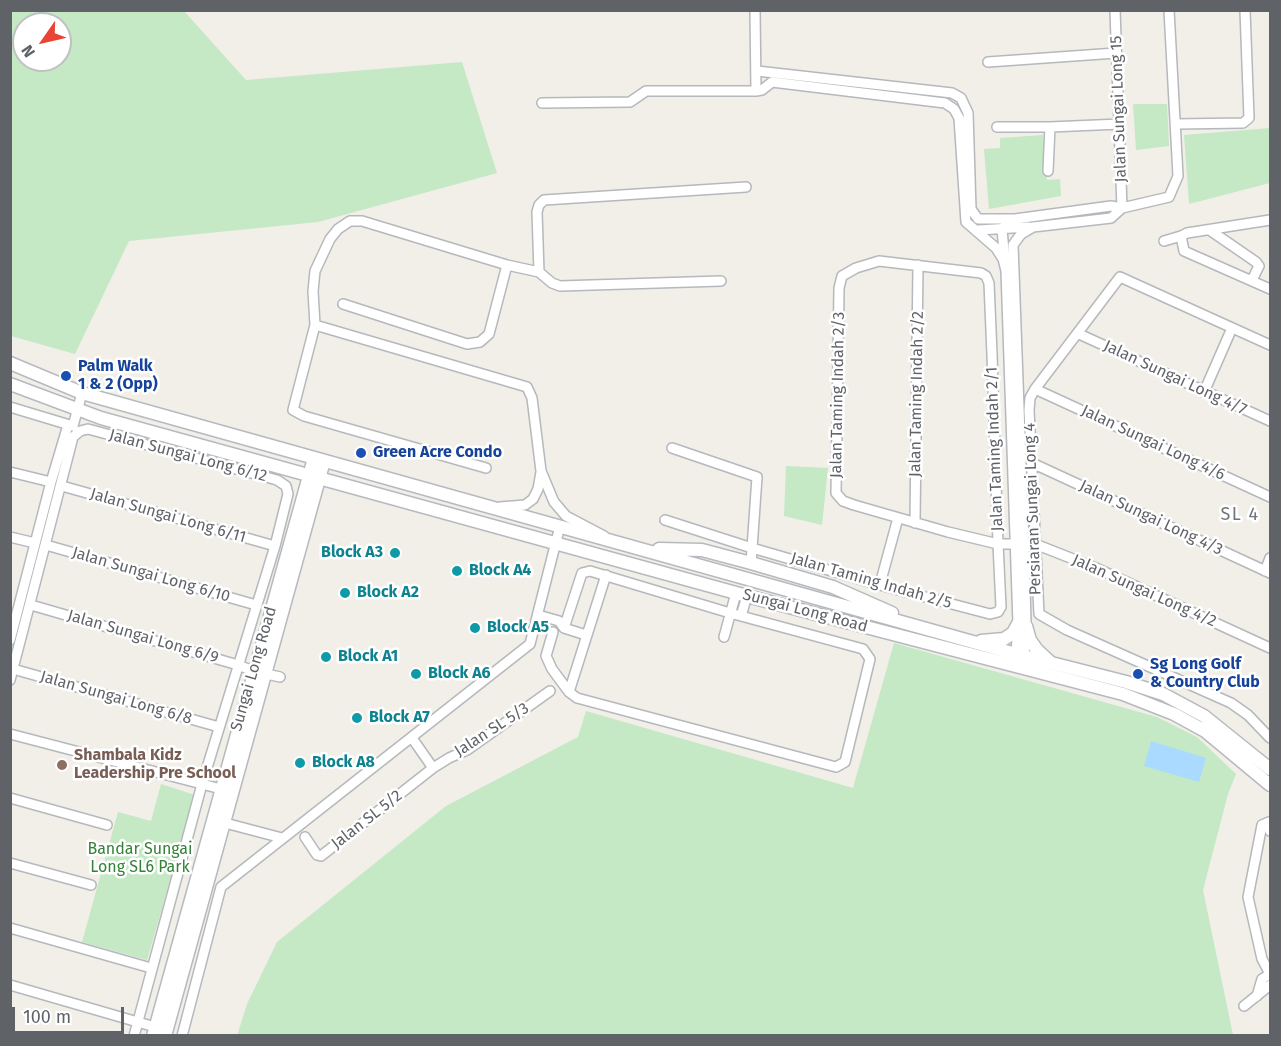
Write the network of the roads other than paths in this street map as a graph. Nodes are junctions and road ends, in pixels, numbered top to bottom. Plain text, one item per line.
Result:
1 (755, 10) edge
2 (1115, 10) edge
3 (1169, 10) edge
4 (1245, 10) edge
5 (1116, 53) junction
6 (988, 62) dead end
7 (757, 71) junction
8 (756, 91) junction
9 (542, 103) dead end
10 (1120, 124) junction
11 (1176, 124) junction
12 (998, 127) dead end
13 (1050, 128) junction
14 (1048, 171) dead end
15 (746, 187) dead end
16 (1122, 208) junction
17 (1270, 220) edge
18 (1006, 224) junction
19 (1033, 227) junction
20 (978, 231) junction
21 (1211, 231) junction
22 (1181, 236) junction
23 (1164, 241) dead end
24 (1013, 245) junction
25 (507, 265) junction
26 (918, 265) junction
27 (1006, 271) junction
28 (539, 272) junction
29 (1252, 280) junction
30 (721, 281) dead end
31 (1270, 289) edge
32 (343, 304) dead end
33 (315, 325) junction
34 (1232, 328) junction
35 (1080, 334) junction
36 (1270, 345) edge
37 (11, 364) edge
38 (10, 384) edge
39 (1035, 389) junction
40 (1204, 392) junction
41 (82, 393) junction
42 (10, 407) edge
43 (76, 410) junction
44 (1270, 422) edge
45 (68, 425) junction
46 (259, 442) junction
47 (672, 448) dead end
48 (255, 459) junction
49 (319, 459) junction
50 (1032, 463) junction
51 (486, 468) dead end
52 (541, 471) junction
53 (10, 472) edge
54 (314, 477) junction
55 (51, 482) junction
56 (62, 486) junction
57 (1270, 497) edge
58 (843, 501) joint
59 (494, 508) junction
60 (898, 518) junction
61 (664, 520) dead end
62 (915, 523) junction
63 (560, 526) junction
64 (10, 537) edge
65 (612, 541) junction
66 (35, 543) junction
67 (556, 543) junction
68 (999, 544) junction
69 (1019, 544) junction
70 (1035, 544) junction
71 (46, 545) junction
72 (274, 546) junction
73 (641, 548) junction
74 (752, 548) junction
75 (1270, 558) edge
76 (751, 563) junction
77 (1268, 572) edge
78 (606, 575) junction
79 (880, 584) junction
80 (741, 594) junction
81 (15, 605) edge
82 (31, 605) junction
83 (256, 605) junction
84 (730, 613) junction
85 (990, 614) joint
86 (538, 615) junction
87 (741, 616) junction
88 (535, 625) junction
89 (1022, 625) junction
90 (564, 628) junction
91 (931, 630) junction
92 (553, 632) junction
93 (586, 635) junction
94 (724, 637) dead end
95 (10, 640) edge
96 (968, 640) junction
97 (1270, 648) edge
98 (1021, 660) junction
99 (1051, 663) junction
100 (238, 665) junction
101 (14, 669) junction
102 (259, 673) junction
103 (280, 677) dead end
104 (1077, 677) junction
105 (10, 680) edge
106 (550, 691) dead end
107 (569, 692) junction
108 (219, 728) junction
109 (10, 734) edge
110 (412, 738) junction
111 (1270, 738) edge
112 (434, 768) junction
113 (1270, 768) edge
114 (202, 784) junction
115 (1270, 785) edge
116 (221, 789) junction
117 (10, 798) edge
118 (225, 823) junction
119 (107, 825) dead end
120 (1270, 831) edge
121 (305, 837) dead end
122 (282, 838) junction
123 (10, 863) edge
124 (91, 885) dead end
125 (10, 928) edge
126 (152, 968) junction
127 (1270, 974) edge
128 (10, 985) edge
129 (1270, 985) edge
130 (1257, 996) junction
131 (1244, 1006) dead end
132 (138, 1022) junction
133 (154, 1031) edge
134 (134, 1035) edge
135 (165, 1035) edge
136 (182, 1035) edge

1 - 7 street
2 - 5 street, Jalan Sungai Long 15
3 - 11 street
4 - 11 street
5 - 6 street
5 - 10 street, Jalan Sungai Long 15
7 - 8 street
7 - 18 street
8 - 9 street
8 - 20 street
10 - 13 street
10 - 16 street, Jalan Sungai Long 15
11 - 16 street
12 - 13 street
13 - 14 street
15 - 28 street
16 - 18 street
16 - 19 street
17 - 21 street
18 - 19 street
18 - 20 street
18 - 24 street
18 - 27 street
19 - 24 street
20 - 27 street
21 - 22 street
21 - 29 street
22 - 23 street
22 - 29 street
24 - 69 street
25 - 28 street
25 - 32 street
25 - 33 street
26 - 58 street, Jalan Taming Indah 2/3
26 - 62 street, Jalan Taming Indah 2/2
26 - 68 street, Jalan Taming Indah 2/1
27 - 69 street
28 - 30 street
29 - 31 street
33 - 51 street
33 - 52 street
34 - 35 street, Persiaran Sungai Long 4
34 - 36 street
34 - 40 street
35 - 39 street, Persiaran Sungai Long 4
35 - 40 street, Jalan Sungai Long 4/7
37 - 41 street, Sungai Long Road
38 - 43 street, Sungai Long Road
39 - 50 street, Persiaran Sungai Long 4
39 - 57 street, Jalan Sungai Long 4/6
40 - 44 street, Jalan Sungai Long 4/7
41 - 43 street
41 - 46 street, Sungai Long Road
42 - 45 street
43 - 45 street
43 - 48 street, Sungai Long Road
45 - 55 street
46 - 48 street
46 - 49 street, Sungai Long Road
47 - 74 street
48 - 54 street, Sungai Long Road
49 - 54 street, Sungai Long Road
49 - 59 street, Sungai Long Road
50 - 70 street, Persiaran Sungai Long 4
50 - 77 street, Jalan Sungai Long 4/3
52 - 59 street
52 - 65 street
53 - 55 street
54 - 67 street, Sungai Long Road
54 - 102 street, Sungai Long Road
55 - 66 street
56 - 71 street
56 - 72 street, Jalan Sungai Long 6/11
56 - 72 street, Jalan Sungai Long 6/12
58 - 60 street, Jalan Sungai Long 4/2
59 - 63 street, Sungai Long Road
60 - 62 street, Jalan Sungai Long 4/2
60 - 79 street
61 - 74 street, Jalan Taming Indah 2/5
62 - 68 street, Jalan Sungai Long 4/2
63 - 65 street, Sungai Long Road
63 - 67 street
64 - 66 street
65 - 73 street, Sungai Long Road
66 - 81 street
67 - 80 street, Sungai Long Road
67 - 86 street
68 - 69 street, Jalan Sungai Long 4/2
68 - 85 street, Jalan Taming Indah 2/1
69 - 70 street, Jalan Sungai Long 4/2
69 - 89 street
70 - 97 street, Jalan Sungai Long 4/2
70 - 111 street, Persiaran Sungai Long 4
71 - 82 street
71 - 83 street, Jalan Sungai Long 6/10
72 - 83 street
73 - 76 street
73 - 91 street, Sungai Long Road
74 - 76 street
74 - 79 street, Jalan Taming Indah 2/5
75 - 77 street
76 - 91 street
78 - 84 street
78 - 90 street
78 - 93 street
79 - 85 street, Jalan Taming Indah 2/5
80 - 84 street
80 - 87 street
80 - 98 street, Sungai Long Road
81 - 95 street
82 - 100 street, Jalan Sungai Long 6/9
82 - 101 street
83 - 100 street
84 - 87 street
84 - 94 street
86 - 88 street
86 - 90 street
87 - 107 street
88 - 92 street
88 - 110 street
89 - 96 street
89 - 98 street
89 - 99 street
90 - 92 street
90 - 93 street
91 - 96 street, Sungai Long Road
92 - 107 street
93 - 107 street
96 - 98 street, Sungai Long Road
98 - 99 street, Sungai Long Road
98 - 104 street, Sungai Long Road
99 - 104 street, Sungai Long Road
100 - 102 street, Jalan Sungai Long 6/9
100 - 108 street
101 - 105 street
101 - 108 street, Jalan Sungai Long 6/8
102 - 103 street, Jalan Sungai Long 6/9
102 - 116 street, Sungai Long Road
102 - 118 street, Sungai Long Road
104 - 113 street, Sungai Long Road
104 - 115 street, Sungai Long Road
106 - 112 street, Jalan SL 5/3
108 - 114 street
109 - 114 street
110 - 112 street
110 - 122 street
112 - 121 street, Jalan SL 5/2
114 - 116 street
114 - 126 street
116 - 133 street, Sungai Long Road
117 - 119 street
118 - 122 street
118 - 135 street, Sungai Long Road
120 - 127 street
122 - 136 street
123 - 124 street
125 - 126 street
126 - 132 street
127 - 130 street
128 - 132 street
129 - 130 street
130 - 131 street
132 - 133 street
132 - 134 street

